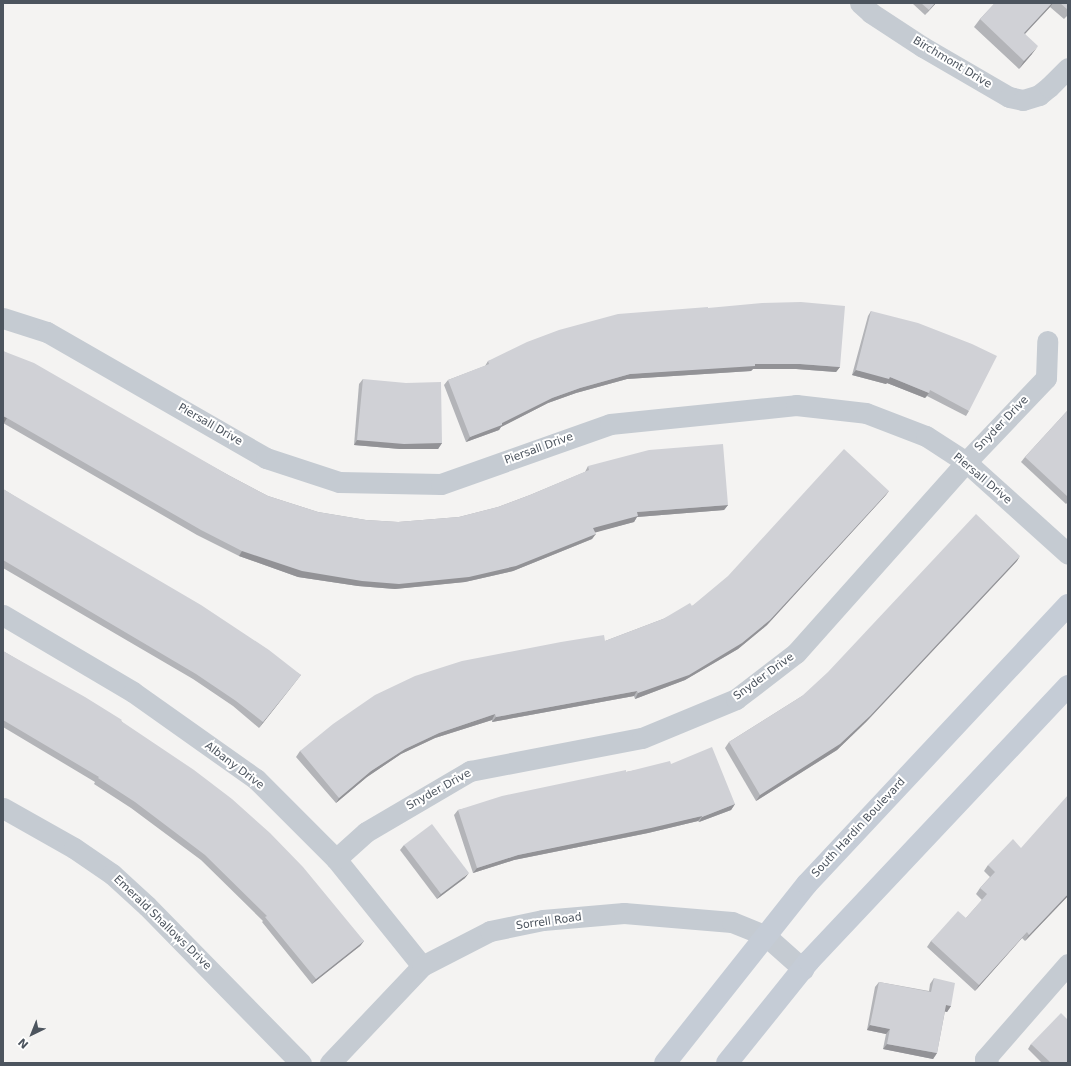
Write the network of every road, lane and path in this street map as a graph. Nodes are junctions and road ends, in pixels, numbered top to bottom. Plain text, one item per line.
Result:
1 (860, 3) edge
2 (1068, 68) edge
3 (3, 318) edge
4 (1047, 341) dead end
5 (966, 462) junction
6 (1068, 554) edge
7 (1068, 605) edge
8 (3, 615) edge
9 (1068, 686) edge
10 (3, 808) edge
11 (336, 859) junction
12 (766, 936) junction
13 (1068, 964) edge
14 (422, 966) junction
15 (803, 969) junction
16 (987, 1061) edge
17 (301, 1063) edge
18 (330, 1063) edge
19 (665, 1063) edge
20 (727, 1063) edge

1 - 2 street, Birchmont Drive
3 - 5 street, Piersall Drive
4 - 5 street, Snyder Drive
5 - 6 street, Piersall Drive
5 - 11 street, Snyder Drive
7 - 12 main road, South Hardin Boulevard
8 - 11 street, Albany Drive
9 - 15 main road
10 - 17 street, Emerald Shallows Drive
11 - 14 street, Albany Drive
12 - 14 street, Sorrell Road
12 - 15 street, Sorrell Road
12 - 19 main road, South Hardin Boulevard
13 - 16 street
14 - 18 street, Sorrell Road
15 - 20 main road

